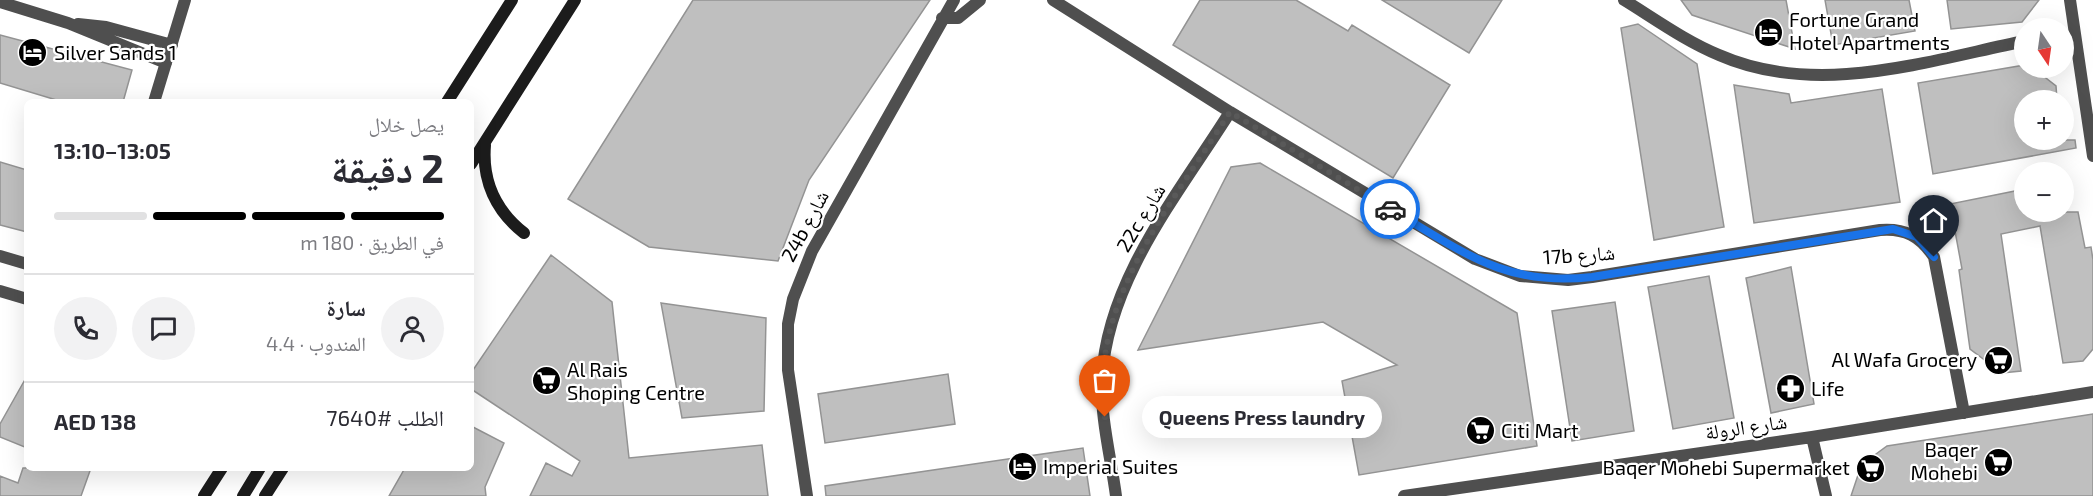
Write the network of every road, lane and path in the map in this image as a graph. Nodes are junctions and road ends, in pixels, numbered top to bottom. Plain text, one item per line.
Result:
1 (185, 0) edge
2 (512, 0) edge
3 (576, 0) edge
4 (954, 0) edge
5 (980, 0) edge
6 (1624, 0) edge
7 (2070, 0) edge
8 (1053, 1) edge
9 (0, 2) edge
10 (942, 18) junction
11 (2069, 18) edge
12 (68, 23) junction
13 (2014, 43) edge
14 (172, 45) junction
15 (2074, 59) edge
16 (166, 63) junction
17 (155, 99) edge
18 (449, 99) edge
19 (1230, 112) junction
20 (485, 141) junction
21 (2093, 156) edge
22 (474, 159) edge
23 (524, 233) dead end
24 (0, 256) edge
25 (24, 263) edge
26 (0, 291) edge
27 (24, 297) edge
28 (2093, 392) edge
29 (1964, 413) junction
30 (1812, 437) junction
31 (220, 471) edge
32 (258, 471) edge
33 (281, 471) edge
34 (204, 496) edge
35 (243, 496) edge
36 (265, 496) edge
37 (807, 496) edge
38 (1116, 496) edge
39 (1404, 496) edge
40 (1826, 496) edge

1 - 14 street
2 - 18 main road
3 - 20 main road
4 - 10 street, 24b شارع
5 - 10 street
6 - 13 street
7 - 11 street
8 - 19 street, 17b شارع
9 - 12 street
10 - 37 street, 24b شارع
12 - 14 street
12 - 16 street
14 - 16 street
15 - 21 street
16 - 17 street
19 - 29 street, 17b شارع
19 - 38 street, 22c شارع
20 - 22 main road
20 - 23 main road
24 - 25 street
26 - 27 street
28 - 29 street, شارع الرولة
29 - 30 street, شارع الرولة
30 - 39 street, شارع الرولة
30 - 40 street
31 - 34 main road
32 - 35 main road
33 - 36 main road

